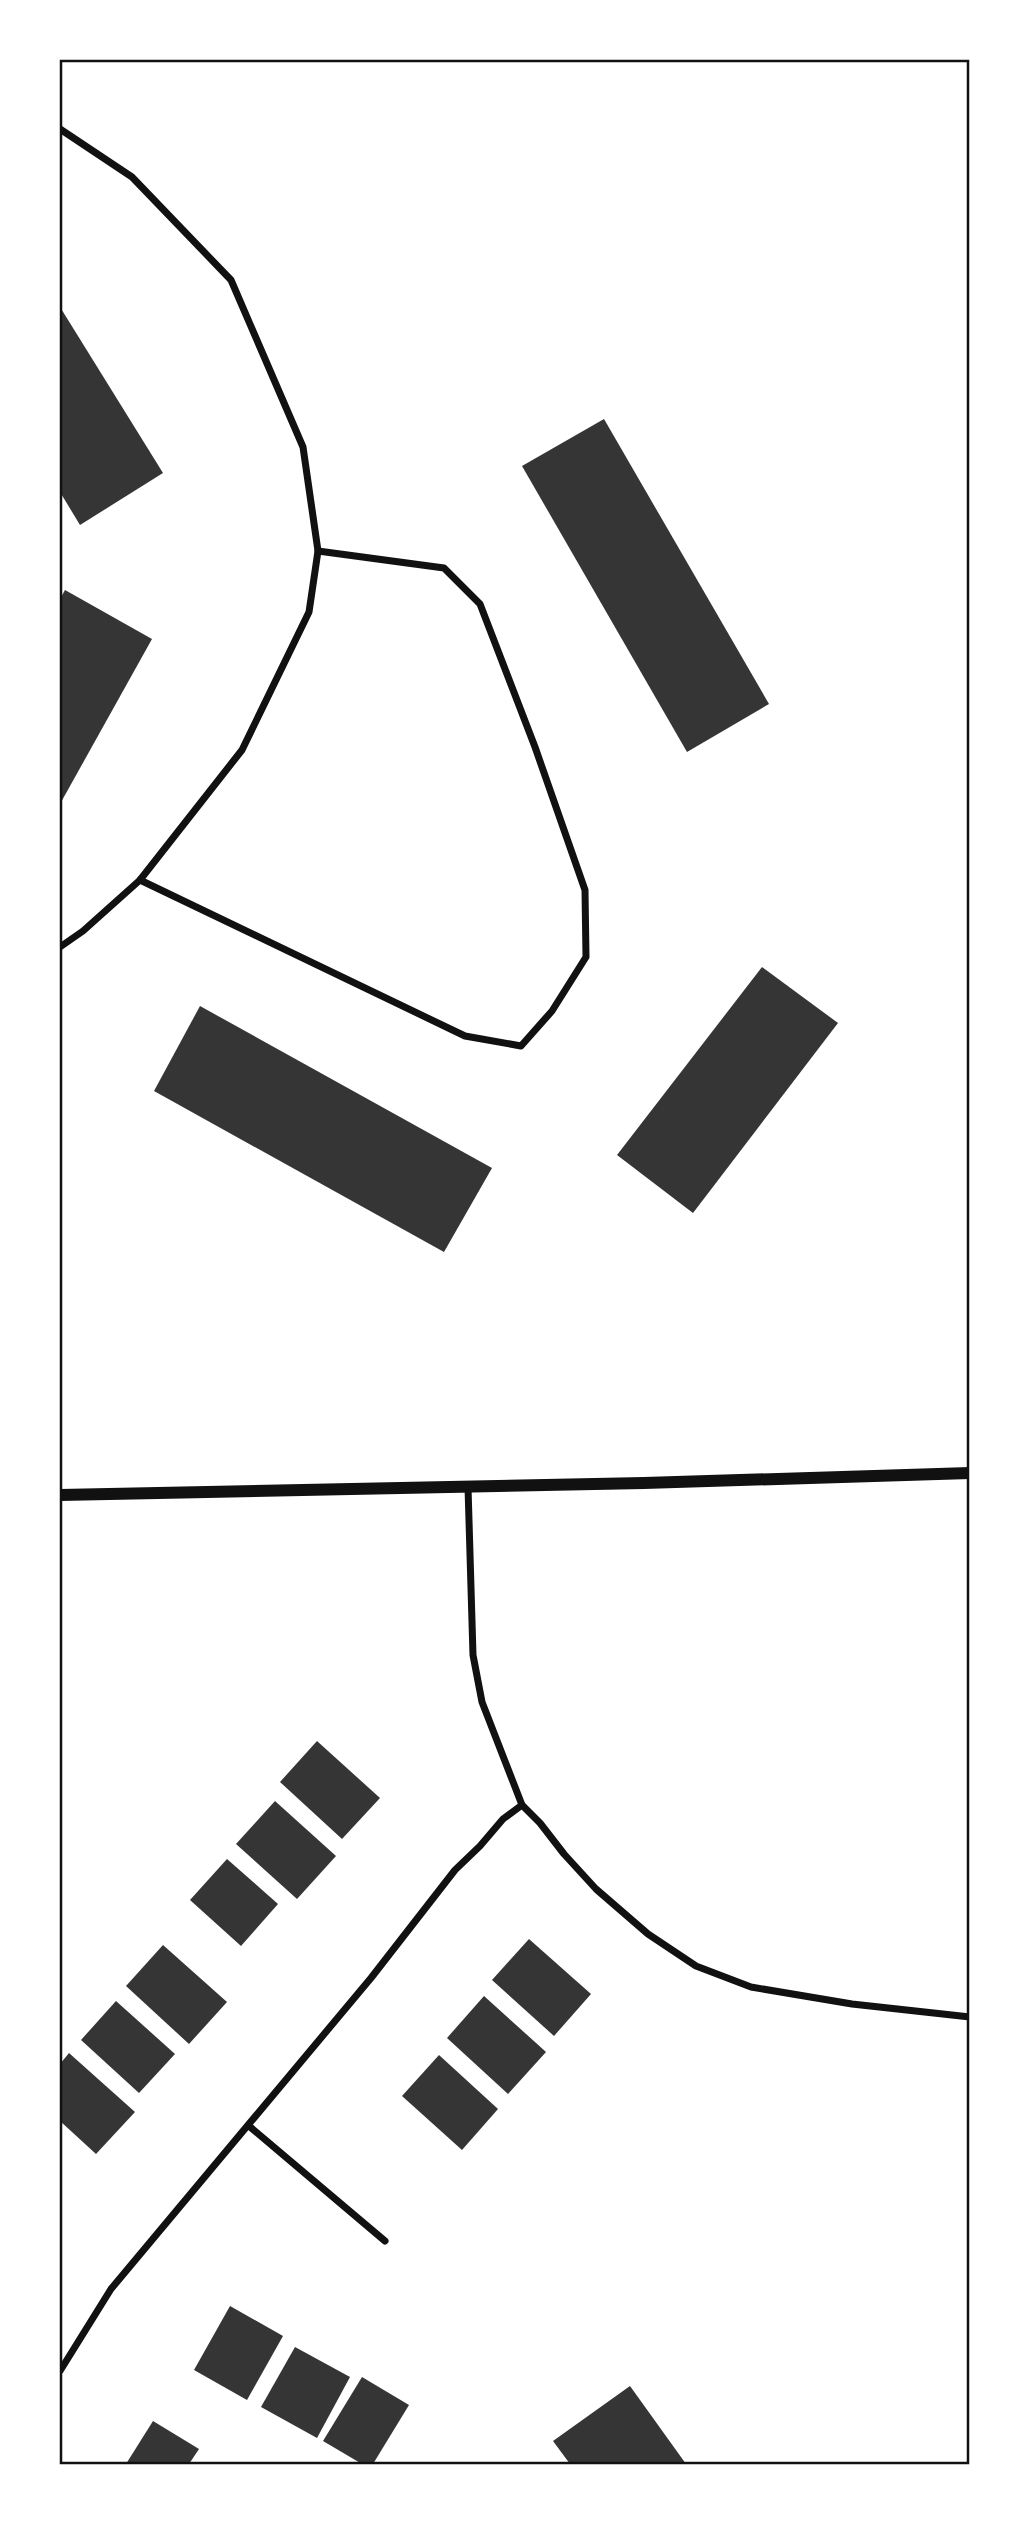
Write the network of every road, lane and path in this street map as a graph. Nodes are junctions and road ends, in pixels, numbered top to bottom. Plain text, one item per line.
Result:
1 (60, 129) edge
2 (318, 551) junction
3 (140, 880) junction
4 (60, 947) edge
5 (970, 1473) edge
6 (468, 1487) junction
7 (60, 1495) edge
8 (522, 1805) junction
9 (970, 2017) edge
10 (249, 2126) junction
11 (385, 2241) dead end
12 (60, 2371) edge

1 - 2 street
2 - 3 street
2 - 3 street
3 - 4 street
5 - 6 street
6 - 7 street
6 - 8 street
8 - 9 street
8 - 10 street
10 - 11 street
10 - 12 street

